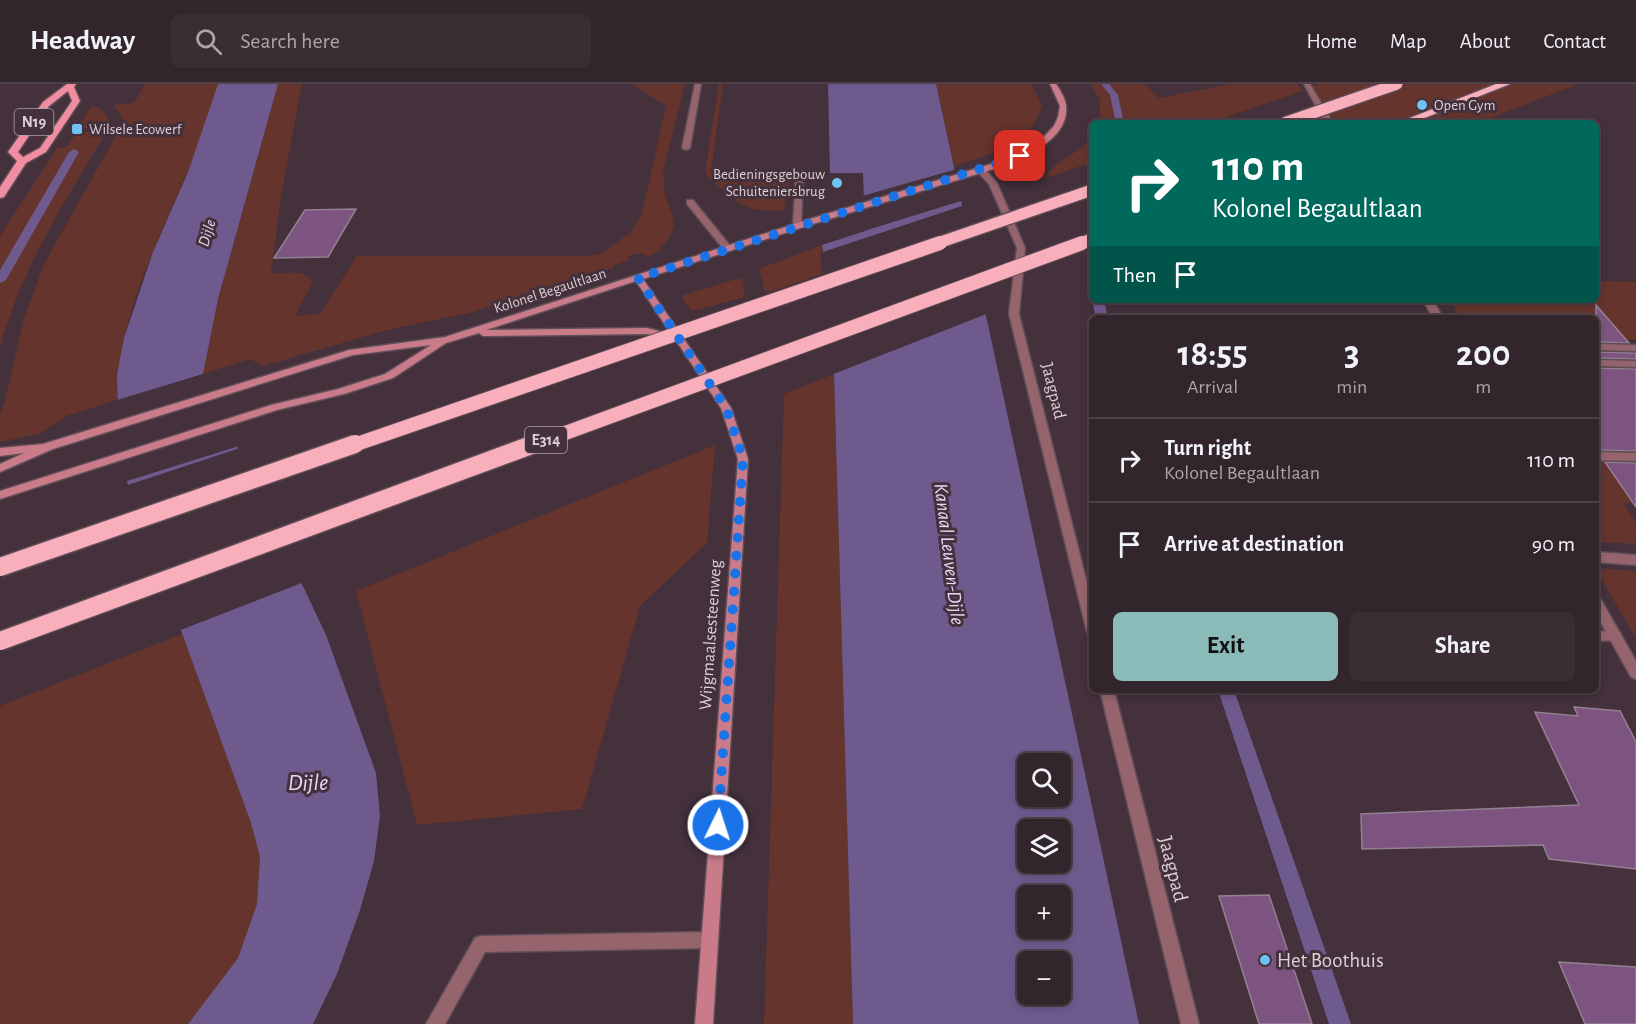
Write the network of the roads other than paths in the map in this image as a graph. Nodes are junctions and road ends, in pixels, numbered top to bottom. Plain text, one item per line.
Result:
1 (698, 84) edge
2 (1053, 84) edge
3 (1307, 84) edge
4 (1397, 84) edge
5 (1505, 84) edge
6 (71, 86) edge
7 (1293, 120) edge
8 (1327, 120) edge
9 (1410, 120) edge
10 (687, 148) dead end
11 (22, 161) junction
12 (981, 170) junction
13 (799, 176) dead end
14 (1089, 191) edge
15 (0, 195) edge
16 (690, 202) dead end
17 (796, 226) junction
18 (1089, 241) edge
19 (728, 249) junction
20 (638, 278) junction
21 (470, 333) junction
22 (681, 339) junction
23 (446, 340) junction
24 (1599, 347) edge
25 (1636, 348) edge
26 (1599, 363) edge
27 (1636, 364) edge
28 (49, 446) junction
29 (0, 452) edge
30 (1599, 456) edge
31 (1636, 457) edge
32 (0, 468) edge
33 (0, 495) edge
34 (1599, 557) edge
35 (1636, 560) edge
36 (0, 567) edge
37 (1599, 607) edge
38 (1089, 616) edge
39 (1599, 636) edge
40 (1615, 636) junction
41 (0, 640) edge
42 (1636, 673) edge
43 (1108, 693) edge
44 (710, 940) junction
45 (435, 1024) edge
46 (704, 1024) edge
47 (1190, 1024) edge

1 - 10 street
2 - 12 street, Kolonel Begaultlaan
3 - 8 street
4 - 7 highway, bridge
5 - 9 highway
6 - 11 main road, N19
6 - 11 main road, N19
11 - 15 main road, N19
12 - 17 street, Kolonel Begaultlaan
12 - 38 street, Jaagpad
13 - 17 street
14 - 36 highway, bridge
16 - 19 street
17 - 19 street, Kolonel Begaultlaan
18 - 41 highway, E314, bridge
19 - 20 street, Kolonel Begaultlaan
20 - 21 street, Kolonel Begaultlaan
20 - 22 street, Wijgmaalsesteenweg
21 - 22 street
21 - 23 street, Kolonel Begaultlaan
22 - 44 street, Wijgmaalsesteenweg
23 - 28 street, Kolonel Begaultlaan
23 - 33 street, Kolonel Begaultlaan
24 - 25 street
26 - 27 street
28 - 29 street
28 - 32 street, Kolonel Begaultlaan
30 - 31 street
34 - 35 street
37 - 40 street
39 - 40 street
40 - 42 street
43 - 47 street, Jaagpad
44 - 45 street
44 - 46 street, Wijgmaalsesteenweg

